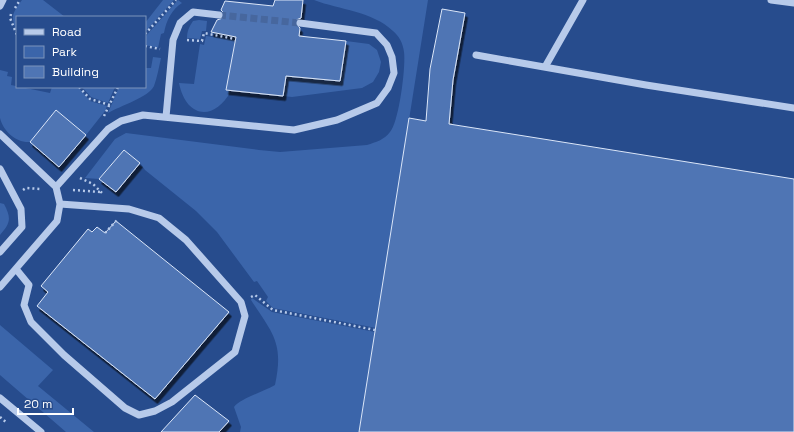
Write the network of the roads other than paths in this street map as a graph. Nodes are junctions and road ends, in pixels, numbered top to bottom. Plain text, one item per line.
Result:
1 (4, 0) edge
2 (583, 0) edge
3 (771, 0) edge
4 (794, 3) edge
5 (0, 6) edge
6 (219, 15) tunnel mouth
7 (300, 23) tunnel mouth
8 (476, 55) dead end
9 (545, 67) junction
10 (794, 108) edge
11 (166, 117) junction
12 (0, 134) edge
13 (0, 169) edge
14 (56, 187) junction
15 (60, 204) junction
16 (0, 252) edge
17 (16, 269) junction
18 (0, 287) edge
19 (0, 398) edge
20 (41, 432) edge

1 - 5 street
2 - 9 street
3 - 4 street
6 - 11 street
7 - 11 street
8 - 9 street
9 - 10 street
11 - 14 street
12 - 14 street
13 - 16 street
14 - 15 street
15 - 17 street
15 - 17 street
17 - 18 street
19 - 20 street

